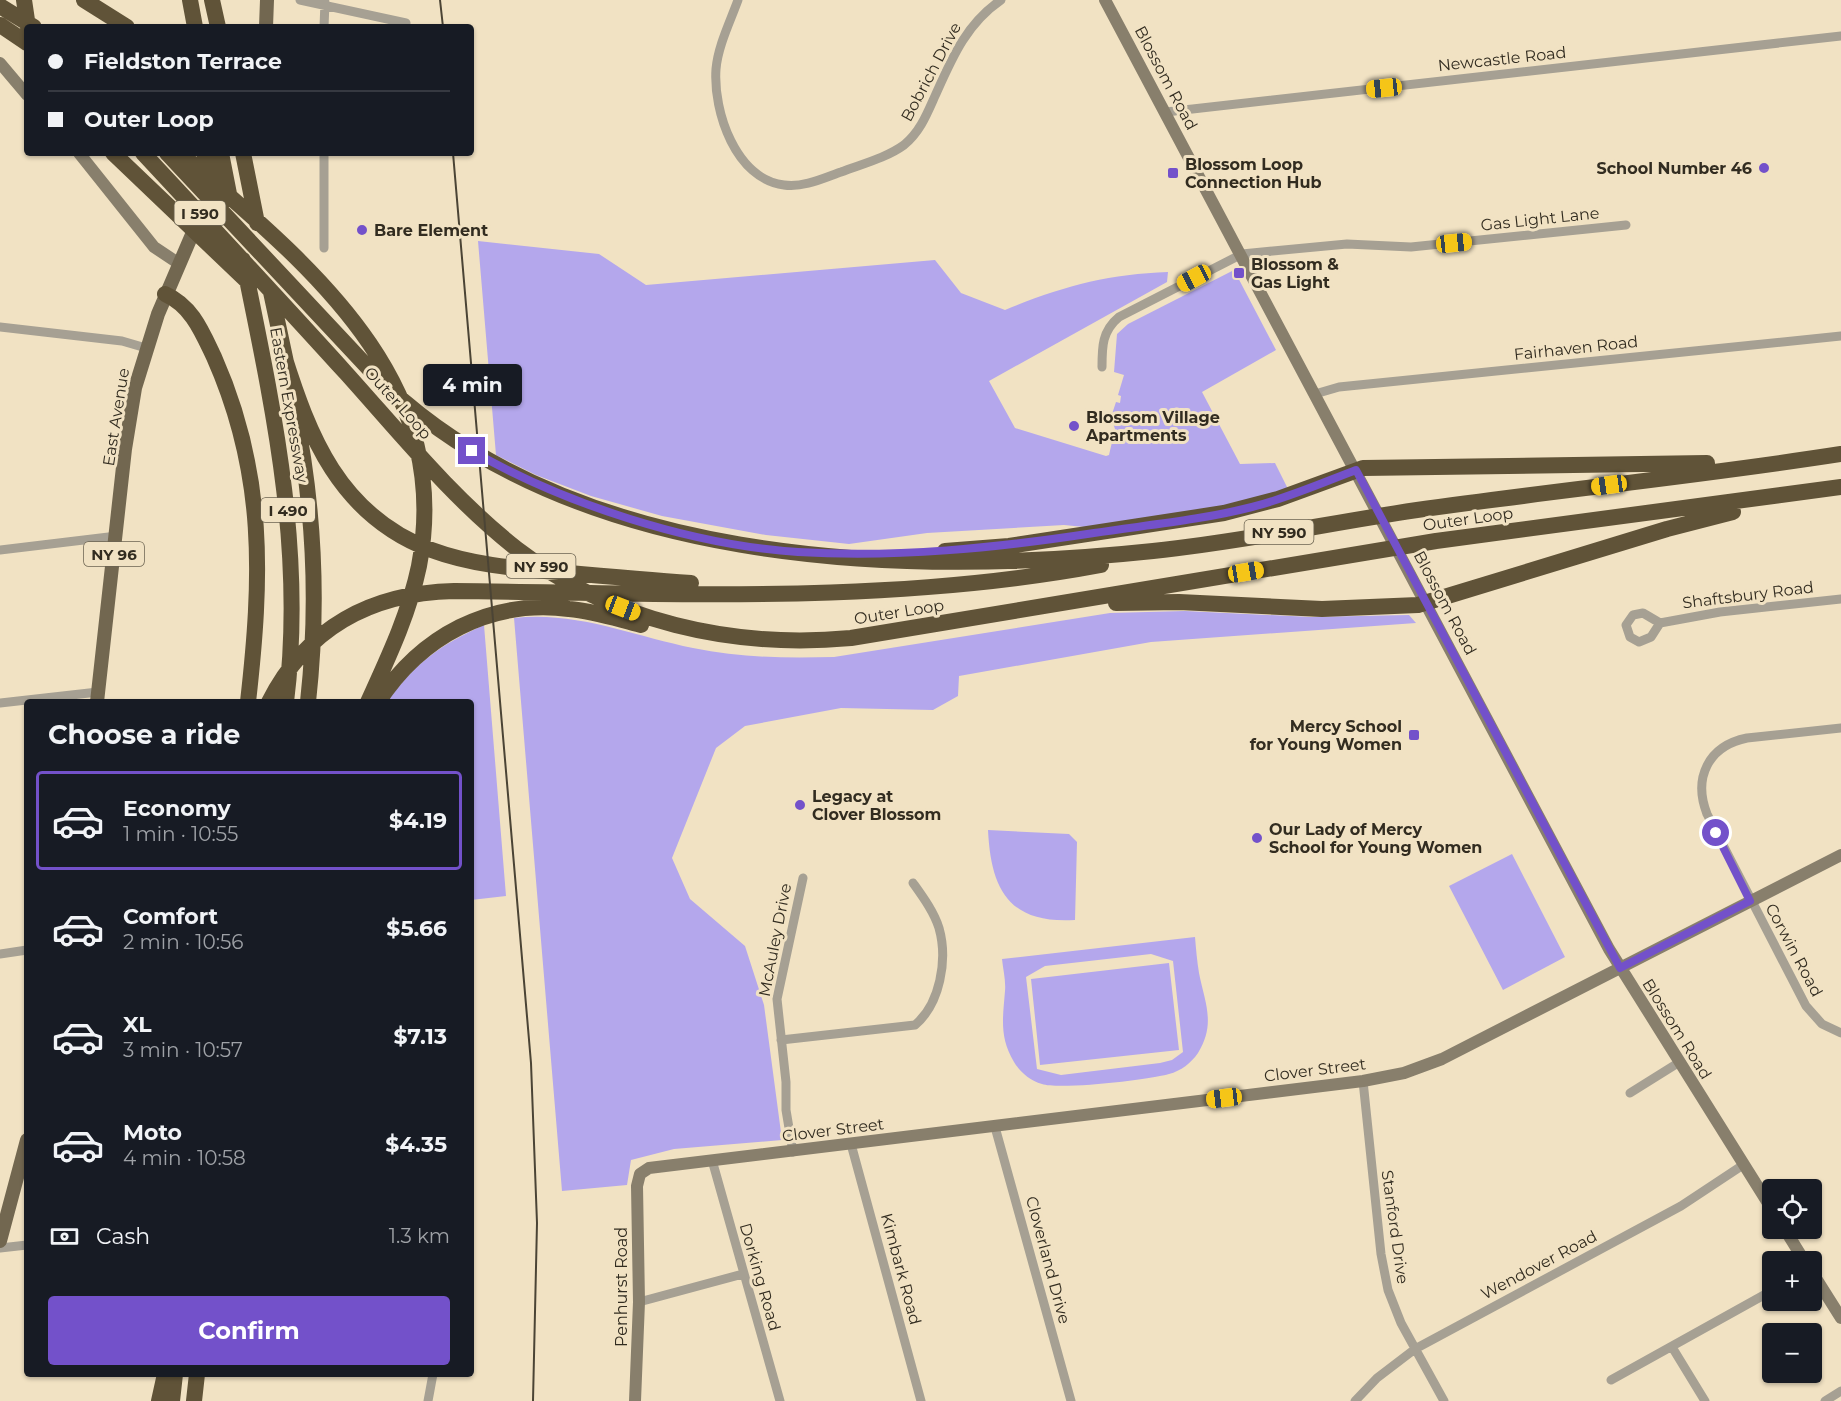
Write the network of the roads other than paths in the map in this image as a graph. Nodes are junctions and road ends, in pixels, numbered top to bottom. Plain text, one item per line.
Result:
1 (24, 0) edge
2 (84, 0) edge
3 (190, 0) edge
4 (213, 0) edge
5 (267, 0) edge
6 (300, 0) edge
7 (738, 0) edge
8 (1001, 0) edge
9 (1105, 0) edge
10 (325, 3) edge
11 (0, 6) edge
12 (217, 22) edge
13 (406, 23) dead end
14 (28, 24) edge
15 (29, 24) edge
16 (122, 24) edge
17 (194, 24) edge
18 (267, 24) edge
19 (324, 24) edge
20 (0, 25) edge
21 (1841, 36) edge
22 (24, 41) edge
23 (0, 63) edge
24 (24, 91) edge
25 (1166, 112) junction
26 (80, 156) edge
27 (116, 156) edge
28 (146, 156) edge
29 (170, 156) edge
30 (183, 156) edge
31 (205, 156) edge
32 (244, 156) edge
33 (324, 156) edge
34 (221, 161) edge
35 (1626, 225) dead end
36 (251, 244) joint
37 (324, 248) dead end
38 (1242, 254) junction
39 (178, 263) junction
40 (256, 274) joint
41 (165, 294) junction
42 (255, 320) junction
43 (0, 327) edge
44 (1841, 336) edge
45 (146, 348) junction
46 (284, 356) junction
47 (1102, 368) dead end
48 (1315, 394) junction
49 (385, 416) junction
50 (1841, 454) edge
51 (1798, 460) junction
52 (1356, 470) junction
53 (1841, 488) edge
54 (117, 536) junction
55 (1217, 543) junction
56 (0, 550) edge
57 (798, 552) junction
58 (829, 592) junction
59 (1841, 599) edge
60 (1426, 603) junction
61 (1034, 607) junction
62 (1660, 623) dead end
63 (743, 638) junction
64 (98, 697) edge
65 (65, 699) edge
66 (248, 699) edge
67 (271, 699) edge
68 (286, 699) edge
69 (308, 699) edge
70 (369, 699) edge
71 (380, 699) edge
72 (24, 702) edge
73 (0, 703) edge
74 (1841, 728) edge
75 (1841, 855) edge
76 (803, 878) dead end
77 (913, 883) dead end
78 (1750, 901) junction
79 (24, 950) edge
80 (0, 954) edge
81 (1620, 968) junction
82 (1841, 1033) edge
83 (781, 1040) junction
84 (1678, 1063) junction
85 (1363, 1081) junction
86 (1630, 1093) dead end
87 (995, 1126) junction
88 (851, 1144) junction
89 (24, 1151) edge
90 (794, 1152) junction
91 (712, 1160) junction
92 (1743, 1165) junction
93 (640, 1174) joint
94 (1762, 1194) edge
95 (0, 1241) edge
96 (24, 1245) edge
97 (0, 1248) edge
98 (743, 1274) junction
99 (1822, 1288) edge
100 (1762, 1296) edge
101 (639, 1302) junction
102 (1841, 1318) edge
103 (1672, 1347) junction
104 (1415, 1349) junction
105 (164, 1377) edge
106 (175, 1377) edge
107 (198, 1377) edge
108 (199, 1377) edge
109 (433, 1377) edge
110 (1611, 1380) dead end
111 (1841, 1391) edge
112 (779, 1400) edge
113 (159, 1401) edge
114 (172, 1401) edge
115 (194, 1401) edge
116 (199, 1401) edge
117 (429, 1401) edge
118 (635, 1401) edge
119 (769, 1401) edge
120 (921, 1401) edge
121 (1071, 1401) edge
122 (1355, 1401) edge
123 (1444, 1401) edge
124 (1705, 1401) edge
125 (1826, 1401) edge

1 - 14 highway
2 - 16 highway
3 - 17 highway
4 - 12 highway
5 - 18 main road
6 - 10 street
7 - 8 street, Bobrich Drive
9 - 25 street, Blossom Road
10 - 13 street
10 - 19 street
11 - 15 highway
20 - 22 highway
21 - 25 street, Newcastle Road
23 - 24 street
25 - 38 street, Blossom Road
26 - 39 street
27 - 49 highway
28 - 40 highway, Outer Loop / I 590
29 - 36 highway, Outer Loop / I 590
30 - 70 highway
31 - 42 highway
32 - 46 highway, Eastern Expressway / I 490
33 - 37 street
34 - 39 main road, East Avenue / NY 96
34 - 42 highway, Eastern Expressway / I 490
35 - 38 street, Gas Light Lane
36 - 57 highway, Outer Loop / NY 590
38 - 47 street
38 - 48 street, Blossom Road
39 - 41 main road, East Avenue / NY 96
40 - 49 highway, Outer Loop / NY 590
41 - 45 main road, East Avenue / NY 96
41 - 66 highway
42 - 68 highway, Eastern Expressway / I 490
43 - 45 street
44 - 48 street, Fairhaven Road
45 - 54 main road, East Avenue / NY 96
46 - 58 highway
46 - 69 highway, Eastern Expressway / I 490
48 - 52 street, Blossom Road
49 - 63 highway, Outer Loop / NY 590
50 - 51 highway, NY 590
51 - 52 highway
51 - 55 highway, Outer Loop / NY 590
52 - 57 highway
52 - 60 street, Blossom Road
53 - 60 highway
53 - 61 highway, Outer Loop / NY 590
54 - 56 street
54 - 64 main road, East Avenue / NY 96
55 - 57 highway, Outer Loop / NY 590
55 - 58 highway
58 - 67 highway
59 - 62 street, Shaftsbury Road
60 - 61 highway
60 - 81 street, Blossom Road
61 - 63 highway, Outer Loop / NY 590
63 - 71 highway
64 - 65 street
72 - 73 street
74 - 78 street, Corwin Road
75 - 78 street, Clover Street
76 - 83 street, McAuley Drive
77 - 83 street
78 - 81 street, Clover Street
78 - 82 street, Corwin Road
79 - 80 street
81 - 84 street, Blossom Road
81 - 85 street, Clover Street
83 - 90 street, McAuley Drive
84 - 86 street
84 - 92 street, Blossom Road
85 - 87 street, Clover Street
85 - 104 street, Stanford Drive
87 - 88 street, Clover Street
87 - 121 street, Cloverland Drive
88 - 90 street, Clover Street
88 - 120 street, Kimbark Road
89 - 95 main road
90 - 91 street, Clover Street
91 - 93 street, Clover Street
91 - 98 street, Dorking Road
92 - 94 street, Blossom Road
92 - 104 street, Wendover Road
93 - 101 street, Penhurst Road
96 - 97 street
98 - 101 street
98 - 112 street, Dorking Road
99 - 102 street
100 - 103 street
101 - 118 street, Penhurst Road
103 - 110 street
103 - 124 street
104 - 122 street, Wendover Road
104 - 123 street, Stanford Drive
105 - 113 highway
106 - 114 highway
107 - 115 highway
108 - 116 highway
109 - 117 street
111 - 125 street
112 - 119 street

